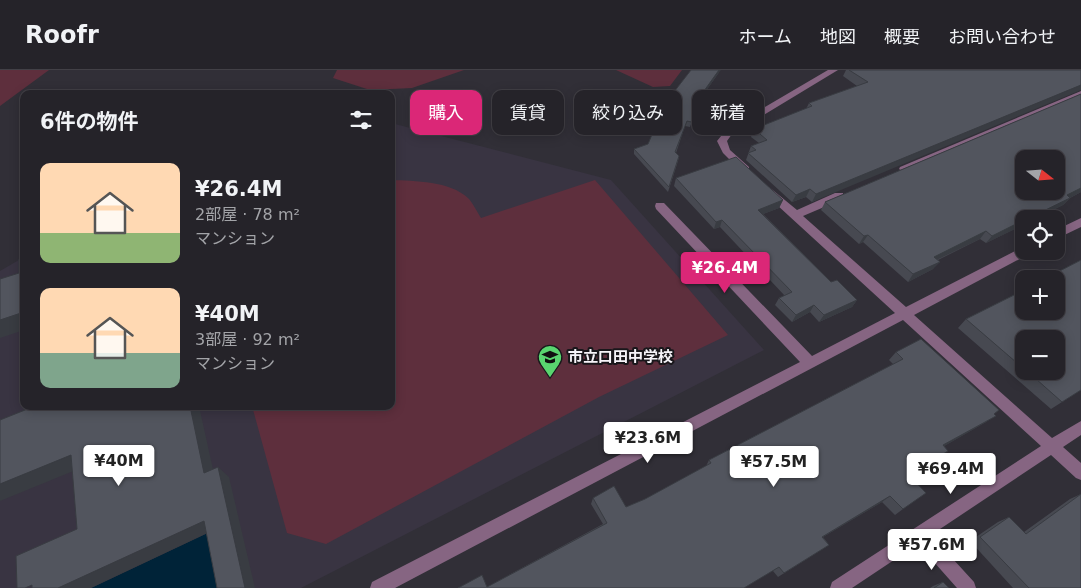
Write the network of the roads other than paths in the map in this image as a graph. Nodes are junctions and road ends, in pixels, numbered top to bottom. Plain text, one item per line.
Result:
1 (834, 70) edge
2 (1081, 94) edge
3 (894, 173) edge
4 (849, 192) edge
5 (660, 206) dead end
6 (795, 215) junction
7 (1081, 222) edge
8 (1065, 230) edge
9 (1015, 256) edge
10 (904, 314) junction
11 (810, 363) junction
12 (1081, 427) edge
13 (1052, 446) junction
14 (1081, 473) edge
15 (920, 534) junction
16 (378, 588) edge
17 (838, 588) edge
18 (968, 588) edge

1 - 6 street
2 - 3 street
4 - 6 street
5 - 11 street
6 - 10 street
7 - 8 street
9 - 10 street
10 - 11 street
10 - 13 street
11 - 16 street
12 - 13 street
13 - 14 street
13 - 15 street
15 - 17 street
15 - 18 street

